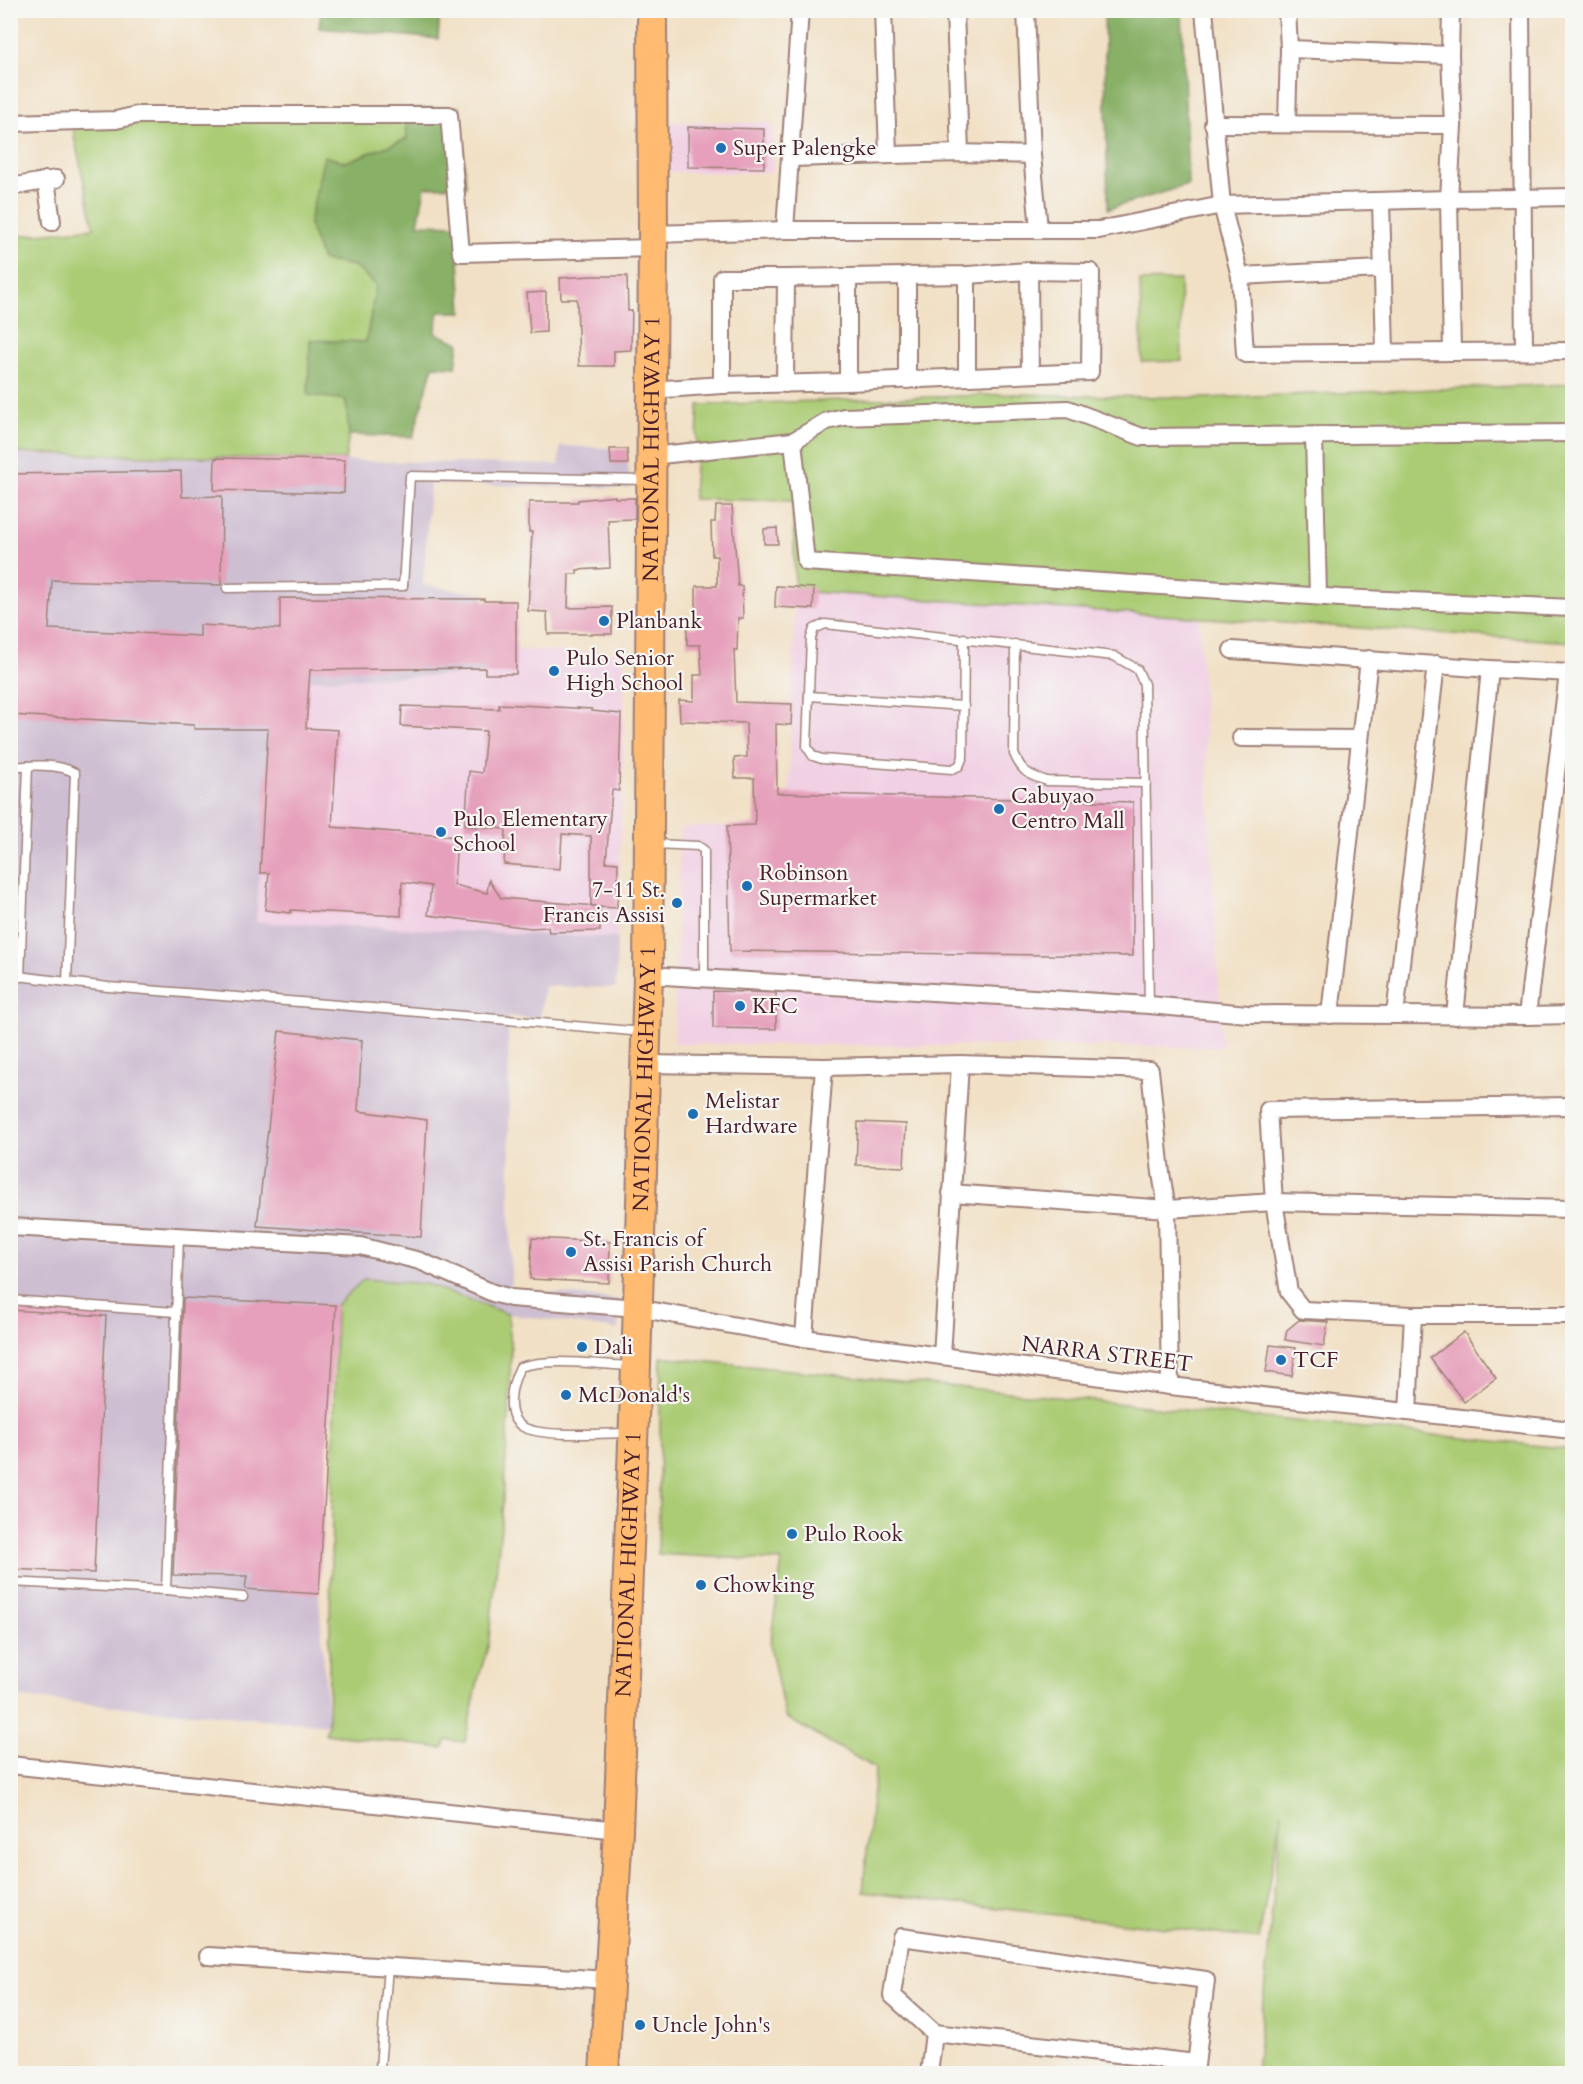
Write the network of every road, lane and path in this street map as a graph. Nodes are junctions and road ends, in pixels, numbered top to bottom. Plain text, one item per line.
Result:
1 (652, 10) edge
2 (800, 10) edge
3 (883, 10) edge
4 (955, 10) edge
5 (1026, 10) edge
6 (1204, 10) edge
7 (1287, 10) edge
8 (1451, 10) edge
9 (1521, 10) edge
10 (1289, 49) junction
11 (1450, 55) junction
12 (10, 123) edge
13 (1213, 123) junction
14 (1287, 123) junction
15 (1453, 125) junction
16 (960, 153) junction
17 (888, 154) junction
18 (1032, 155) junction
19 (791, 158) junction
20 (10, 187) edge
21 (1572, 197) edge
22 (1523, 198) junction
23 (1449, 199) junction
24 (1381, 201) junction
25 (1222, 205) junction
26 (52, 222) dead end
27 (1039, 229) junction
28 (785, 230) junction
29 (652, 241) junction
30 (1381, 269) junction
31 (1029, 271) junction
32 (907, 275) junction
33 (967, 275) junction
34 (848, 276) junction
35 (1240, 276) junction
36 (786, 278) junction
37 (1524, 351) junction
38 (1572, 351) edge
39 (1385, 352) junction
40 (1452, 352) junction
41 (1030, 374) junction
42 (967, 377) junction
43 (908, 380) junction
44 (848, 382) junction
45 (785, 384) junction
46 (722, 385) junction
47 (651, 390) junction
48 (1572, 433) edge
49 (1314, 436) junction
50 (793, 441) junction
51 (651, 468) junction
52 (227, 588) dead end
53 (1318, 595) junction
54 (1572, 608) edge
55 (964, 638) junction
56 (1015, 644) junction
57 (1232, 650) dead end
58 (1369, 659) junction
59 (1436, 664) junction
60 (1490, 669) junction
61 (1570, 673) edge
62 (809, 696) junction
63 (963, 706) junction
64 (1241, 738) dead end
65 (1360, 739) junction
66 (28, 766) junction
67 (10, 767) edge
68 (1146, 783) junction
69 (648, 844) junction
70 (648, 975) junction
71 (15, 976) edge
72 (704, 978) junction
73 (67, 982) junction
74 (1149, 1005) junction
75 (1330, 1015) junction
76 (1395, 1015) junction
77 (1572, 1015) edge
78 (1455, 1016) junction
79 (1527, 1016) junction
80 (646, 1033) junction
81 (646, 1064) junction
82 (960, 1064) junction
83 (824, 1067) junction
84 (1572, 1106) edge
85 (951, 1193) junction
86 (1274, 1202) junction
87 (1167, 1209) junction
88 (1572, 1209) edge
89 (10, 1227) edge
90 (179, 1236) junction
91 (10, 1300) edge
92 (637, 1308) junction
93 (175, 1311) junction
94 (1413, 1315) junction
95 (1572, 1315) edge
96 (804, 1338) junction
97 (942, 1356) junction
98 (636, 1366) junction
99 (1170, 1386) junction
100 (1408, 1412) junction
101 (1572, 1430) edge
102 (634, 1433) junction
103 (10, 1581) edge
104 (166, 1590) junction
105 (243, 1597) dead end
106 (10, 1765) edge
107 (618, 1830) junction
108 (208, 1956) dead end
109 (388, 1967) junction
110 (610, 1980) junction
111 (934, 2033) junction
112 (1195, 2068) edge
113 (377, 2073) edge
114 (604, 2073) edge
115 (929, 2073) edge

1 - 29 highway, NATIONAL HIGHWAY 1
2 - 19 street
3 - 17 street
4 - 16 street
5 - 18 street
6 - 13 street
7 - 10 street
8 - 11 street
9 - 22 street
10 - 11 street
10 - 14 street
11 - 15 street
12 - 29 street
13 - 14 street
13 - 25 street
14 - 15 street
15 - 23 street
16 - 17 street
16 - 18 street
17 - 19 street
18 - 27 street
19 - 28 street
20 - 26 street
21 - 22 street
22 - 23 street
22 - 37 street
23 - 24 street
23 - 40 street
24 - 25 street
24 - 30 street
25 - 27 street
25 - 35 street
27 - 28 street
28 - 29 street
29 - 47 highway, NATIONAL HIGHWAY 1
30 - 35 street
30 - 39 street
31 - 33 street
31 - 41 street
31 - 41 street
32 - 33 street
32 - 34 street
32 - 43 street
33 - 42 street
34 - 36 street
34 - 44 street
35 - 39 street
36 - 45 street
36 - 46 street
37 - 38 street
37 - 40 street
39 - 40 street
41 - 42 street
42 - 43 street
43 - 44 street
44 - 45 street
45 - 46 street
46 - 47 street
47 - 51 highway, NATIONAL HIGHWAY 1
48 - 49 street
49 - 50 street
49 - 53 street
50 - 51 street
50 - 53 street
51 - 52 lane
51 - 69 highway, NATIONAL HIGHWAY 1
53 - 54 street
55 - 56 lane
55 - 62 lane
55 - 63 lane
56 - 68 lane
56 - 68 lane
57 - 58 street
58 - 59 street
58 - 65 street
59 - 60 street
59 - 76 street
60 - 61 street
60 - 78 street
61 - 79 street
62 - 63 lane
62 - 63 lane
64 - 65 street
65 - 75 street
66 - 67 lane
66 - 71 lane
66 - 73 lane
68 - 74 lane
69 - 70 highway, NATIONAL HIGHWAY 1
69 - 72 lane
70 - 72 street
70 - 80 highway, NATIONAL HIGHWAY 1
71 - 73 lane
72 - 74 street
73 - 80 lane
74 - 75 street
75 - 76 street
76 - 78 street
77 - 79 street
78 - 79 street
80 - 81 highway, NATIONAL HIGHWAY 1
81 - 83 street
81 - 92 highway, NATIONAL HIGHWAY 1
82 - 83 street
82 - 85 street
82 - 87 street
83 - 96 street
84 - 86 street
85 - 87 street
85 - 97 street
86 - 87 street
86 - 88 street
86 - 94 street
87 - 99 street
89 - 90 street, NARRA STREET
90 - 92 street, NARRA STREET
90 - 93 lane
91 - 93 lane
92 - 96 street, NARRA STREET
92 - 98 highway, NATIONAL HIGHWAY 1
93 - 104 lane
94 - 95 street
94 - 100 street
96 - 97 street, NARRA STREET
97 - 99 street, NARRA STREET
98 - 102 highway, NATIONAL HIGHWAY 1
98 - 102 lane
99 - 100 street, NARRA STREET
100 - 101 street, NARRA STREET
102 - 107 highway, NATIONAL HIGHWAY 1
103 - 104 lane
104 - 105 lane
106 - 107 street
107 - 110 highway, NATIONAL HIGHWAY 1
108 - 109 street
109 - 110 street
109 - 113 lane
110 - 114 highway, NATIONAL HIGHWAY 1
111 - 112 street
111 - 112 street
111 - 115 street

